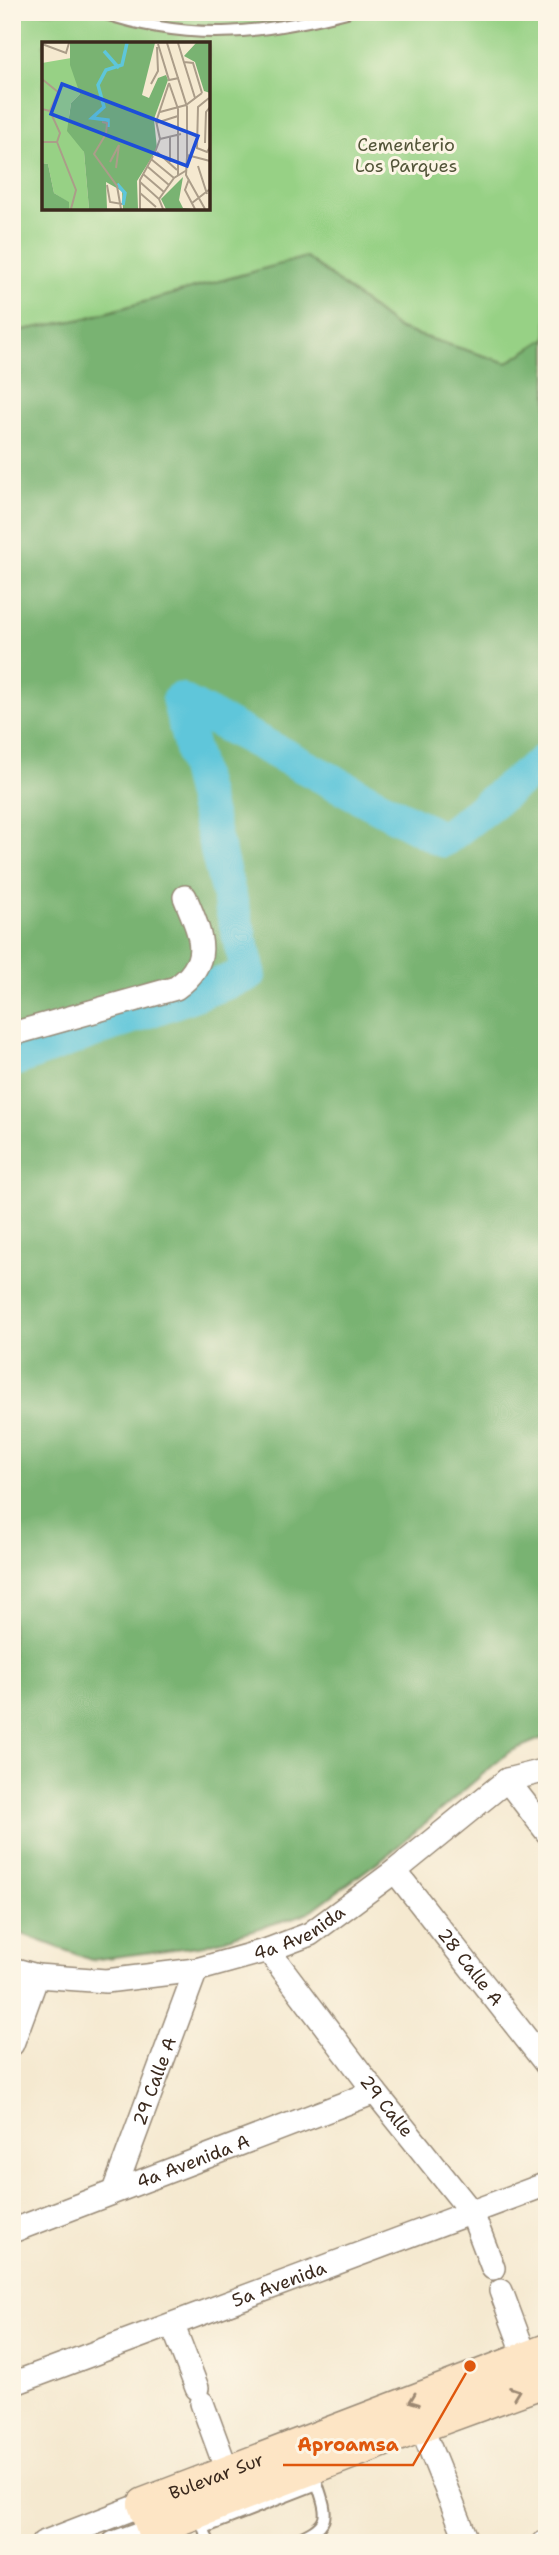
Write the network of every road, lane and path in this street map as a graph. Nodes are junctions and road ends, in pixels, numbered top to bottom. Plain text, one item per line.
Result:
1 (100, 12) edge
2 (346, 12) edge
3 (186, 897) dead end
4 (12, 1034) edge
5 (543, 1771) dead end
6 (507, 1780) junction
7 (547, 1832) edge
8 (395, 1871) junction
9 (268, 1950) junction
10 (12, 1969) edge
11 (196, 1970) junction
12 (37, 1976) junction
13 (12, 2044) edge
14 (547, 2065) edge
15 (375, 2092) junction
16 (547, 2184) edge
17 (114, 2192) junction
18 (472, 2213) junction
19 (12, 2231) edge
20 (493, 2269) dead end
21 (501, 2291) dead end
22 (173, 2326) junction
23 (540, 2363) edge
24 (12, 2384) edge
25 (421, 2426) junction
26 (228, 2471) junction
27 (314, 2476) junction
28 (174, 2521) edge
29 (44, 2543) edge
30 (114, 2543) edge
31 (209, 2543) edge
32 (289, 2543) edge
33 (468, 2543) edge

1 - 2 lane
3 - 4 street
5 - 6 street, 4a Avenida
6 - 7 street
6 - 8 street, 4a Avenida
8 - 9 street, 4a Avenida
8 - 14 street, 28 Calle A
9 - 11 street, 4a Avenida
9 - 15 street, 29 Calle
10 - 12 street, 4a Avenida
11 - 12 street, 4a Avenida
11 - 17 street, 29 Calle A
12 - 13 street
15 - 17 street, 4a Avenida A
15 - 18 street, 29 Calle
16 - 18 street, 5a Avenida
17 - 19 street, 4a Avenida A
18 - 20 street, 29 Calle
18 - 22 street, 5a Avenida
21 - 23 street
22 - 24 street, 5a Avenida
22 - 26 street
25 -> 23 main road, Bulevar Sur
23 -> 26 main road, Bulevar Sur
25 - 27 main road, Bulevar Sur
25 - 33 street
26 - 28 main road, Bulevar Sur
27 - 28 main road, Bulevar Sur
27 - 32 lane
28 - 29 street, Bulevar Sur
28 - 30 street, Bulevar Sur
28 - 31 lane

